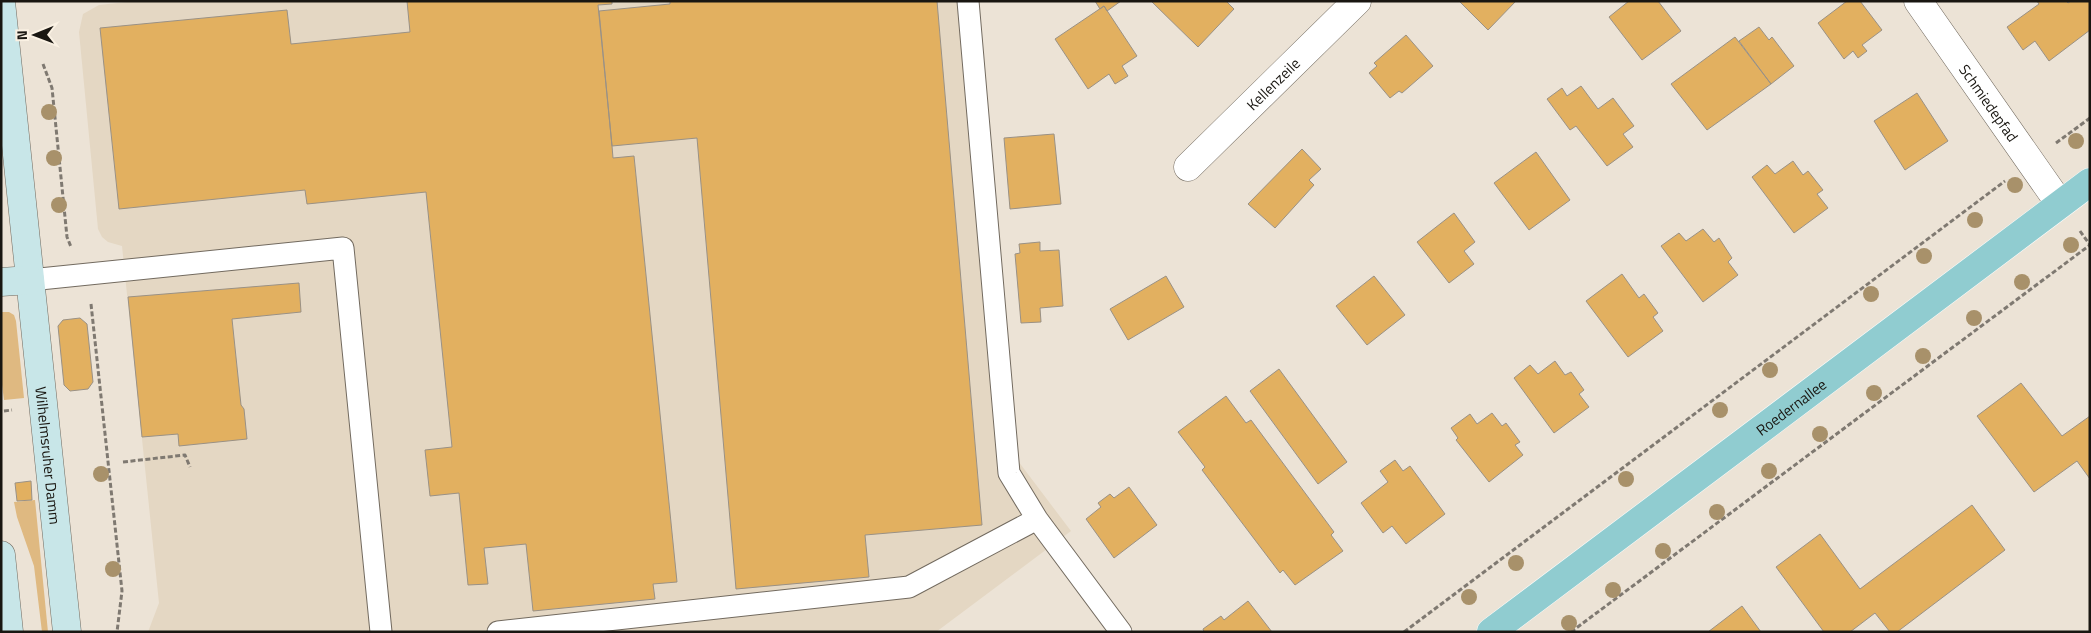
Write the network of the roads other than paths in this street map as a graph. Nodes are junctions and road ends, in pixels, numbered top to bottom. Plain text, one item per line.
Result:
1 (968, 1) edge
2 (1358, 1) edge
3 (1918, 1) edge
4 (1, 2) edge
5 (1188, 167) dead end
6 (2090, 182) edge
7 (2060, 204) junction
8 (30, 280) junction
9 (1, 282) edge
10 (1037, 519) junction
11 (1, 555) edge
12 (10, 632) edge
13 (67, 632) edge
14 (381, 632) edge
15 (498, 632) edge
16 (1121, 632) edge
17 (1491, 632) edge

1 - 10 lane
2 - 5 street, Kellenzeile
3 - 7 street, Schmiedepfad
4 - 8 main road, Wilhelmsruher Damm
6 - 7 main road, Roedernallee
7 - 17 main road, Roedernallee
8 - 9 main road
8 - 13 main road, Wilhelmsruher Damm
8 - 14 lane
10 - 15 lane
10 - 16 lane
11 - 12 main road

